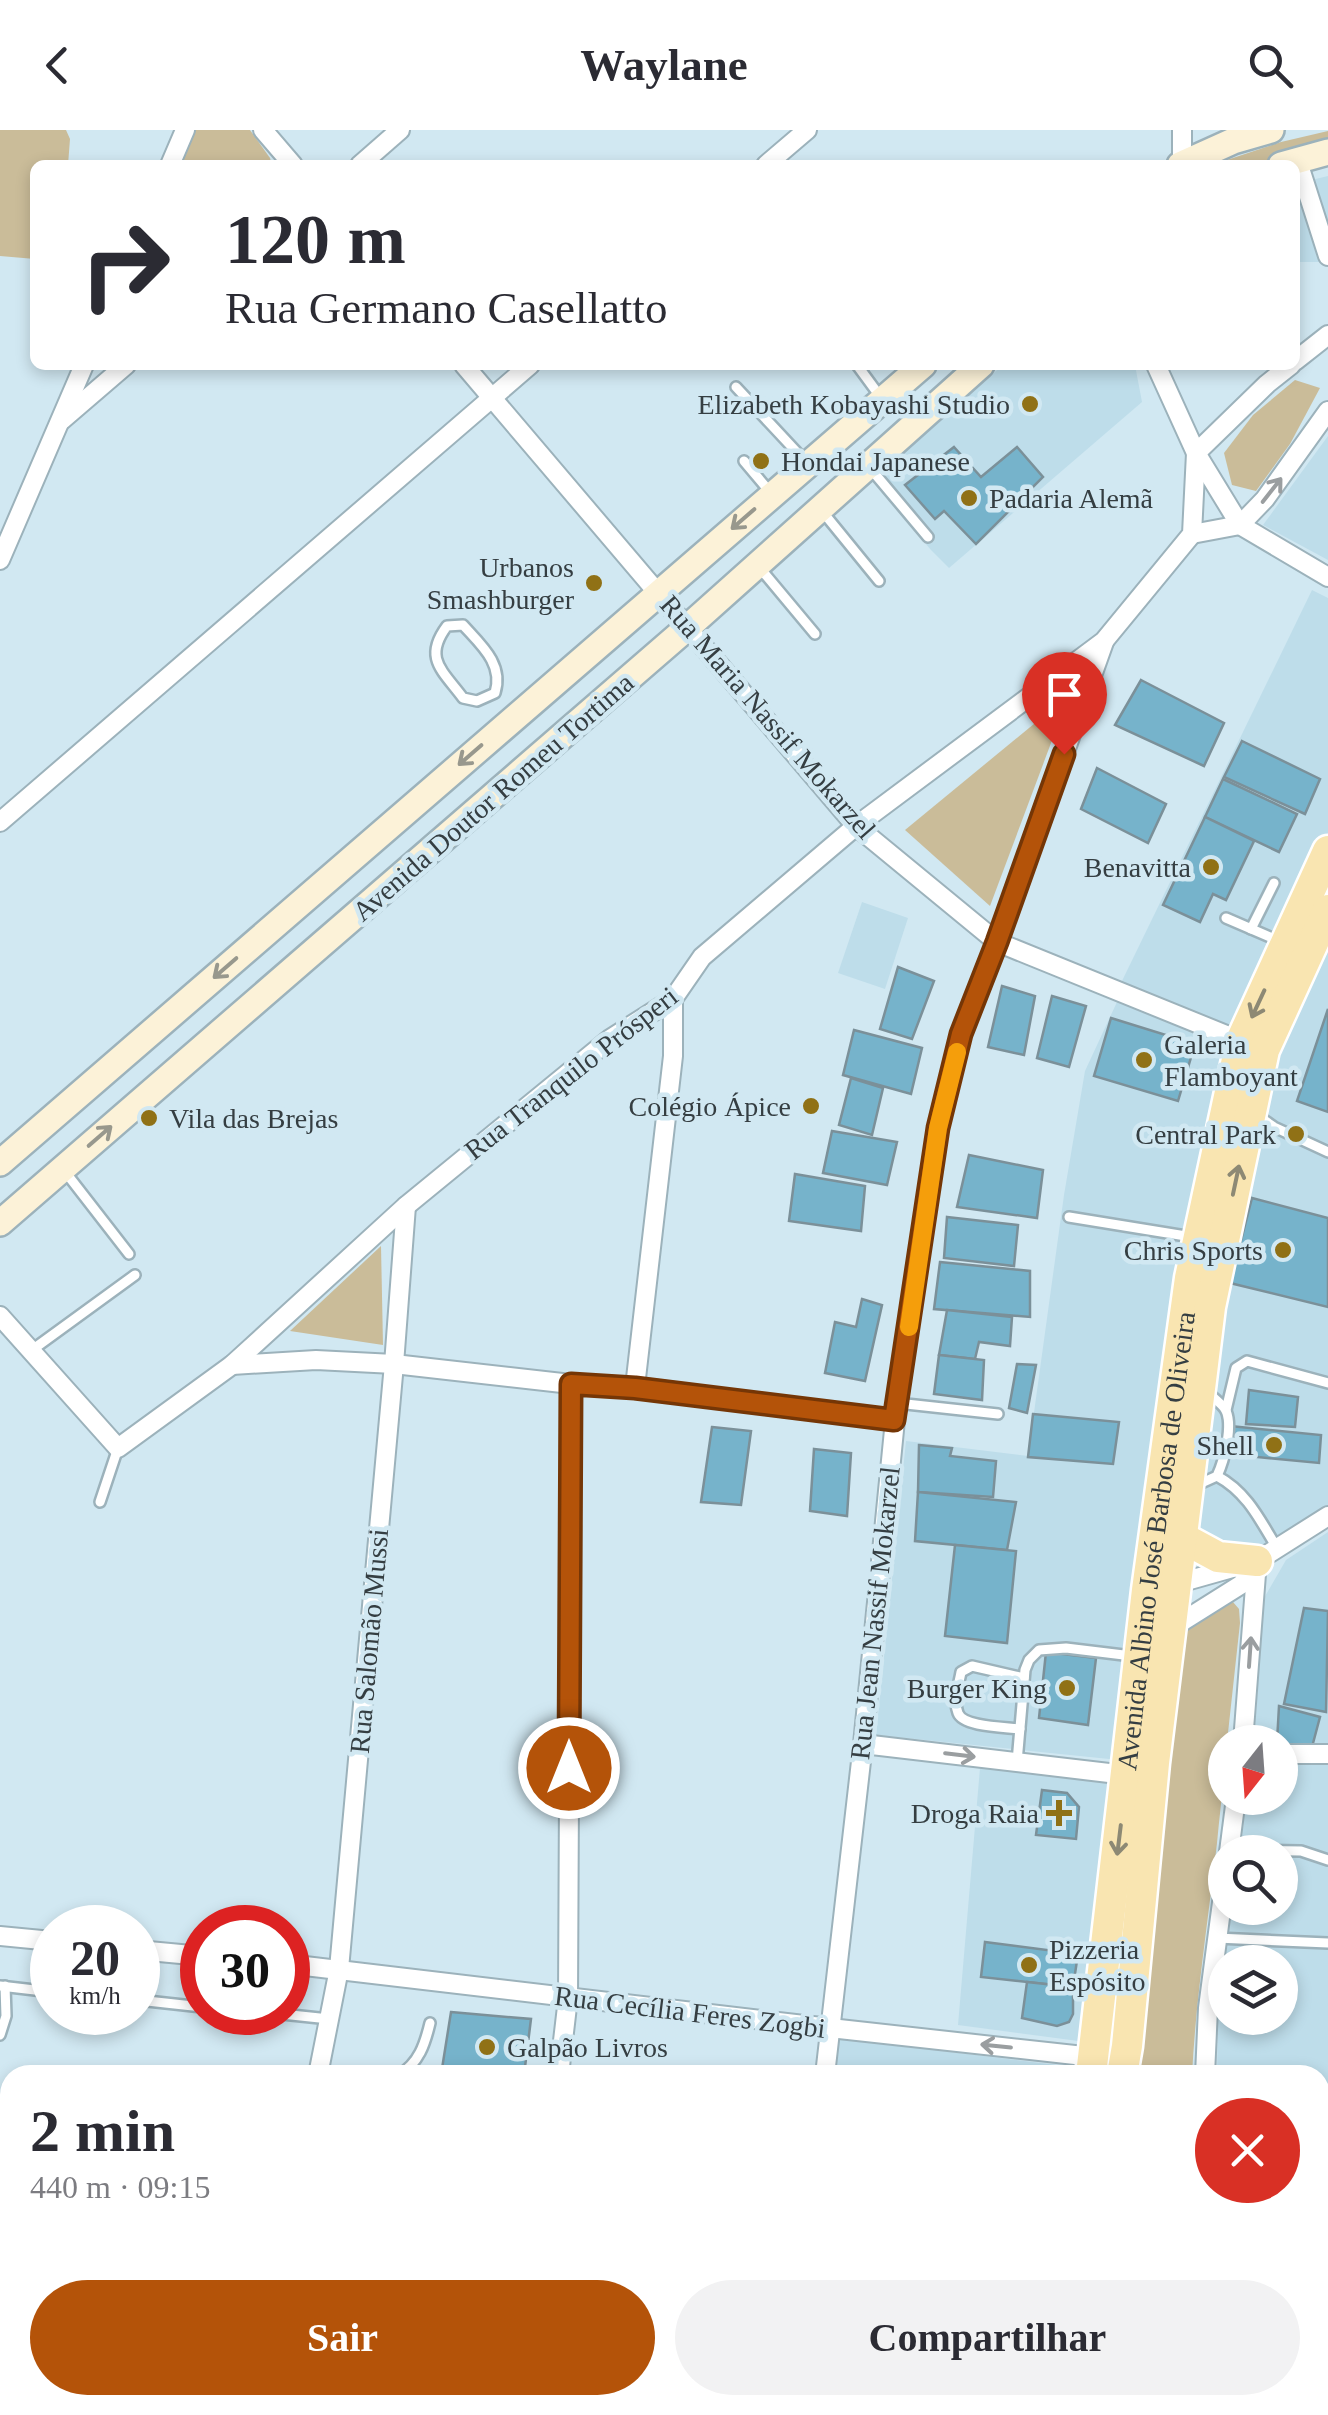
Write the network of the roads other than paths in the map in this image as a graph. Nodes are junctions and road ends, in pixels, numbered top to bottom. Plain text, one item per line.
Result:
1 (185, 130) edge
2 (262, 130) edge
3 (400, 130) edge
4 (807, 130) edge
5 (1182, 130) edge
6 (1271, 130) edge
7 (1328, 152) edge
8 (172, 160) edge
9 (288, 160) edge
10 (366, 160) edge
11 (772, 160) edge
12 (1181, 160) edge
13 (1190, 160) edge
14 (1297, 160) edge
15 (1300, 189) edge
16 (1328, 256) edge
17 (1328, 335) edge
18 (1300, 357) edge
19 (82, 370) edge
20 (120, 370) edge
21 (468, 370) edge
22 (524, 370) edge
23 (861, 370) edge
24 (917, 370) edge
25 (975, 370) edge
26 (1158, 370) edge
27 (1284, 370) edge
28 (736, 387) dead end
29 (492, 398) junction
30 (882, 400) junction
31 (1328, 411) edge
32 (59, 422) junction
33 (1196, 453) junction
34 (744, 460) dead end
35 (808, 464) junction
36 (868, 466) junction
37 (772, 494) junction
38 (821, 508) junction
39 (1240, 525) junction
40 (1192, 534) junction
41 (928, 537) dead end
42 (0, 560) edge
43 (758, 565) junction
44 (1328, 577) edge
45 (879, 580) dead end
46 (658, 592) junction
47 (688, 627) junction
48 (815, 634) dead end
49 (1104, 641) junction
50 (495, 693) junction
51 (516, 716) junction
52 (0, 822) edge
53 (856, 826) junction
54 (1328, 852) edge
55 (1274, 883) dead end
56 (1328, 910) edge
57 (1226, 918) dead end
58 (1250, 930) junction
59 (997, 942) junction
60 (1286, 944) junction
61 (673, 999) junction
62 (1241, 1042) junction
63 (1251, 1111) junction
64 (1328, 1152) edge
65 (0, 1163) edge
66 (62, 1169) junction
67 (406, 1206) junction
68 (1068, 1217) dead end
69 (0, 1223) edge
70 (1199, 1238) junction
71 (129, 1254) dead end
72 (135, 1276) dead end
73 (0, 1316) edge
74 (31, 1350) junction
75 (394, 1364) junction
76 (232, 1366) junction
77 (1328, 1382) edge
78 (571, 1384) junction
79 (1200, 1385) junction
80 (635, 1388) junction
81 (1226, 1410) junction
82 (896, 1412) junction
83 (998, 1414) dead end
84 (118, 1448) junction
85 (1217, 1476) junction
86 (1188, 1490) junction
87 (100, 1502) dead end
88 (1328, 1516) edge
89 (1181, 1538) junction
90 (1267, 1555) junction
91 (1162, 1587) junction
92 (1172, 1628) junction
93 (1140, 1657) junction
94 (1024, 1678) junction
95 (1245, 1725) edge
96 (1020, 1729) junction
97 (863, 1744) junction
98 (1298, 1754) edge
99 (1328, 1754) edge
100 (1017, 1762) junction
101 (1126, 1776) junction
102 (1298, 1851) edge
103 (1328, 1860) edge
104 (1219, 1925) edge
105 (0, 1936) edge
106 (1217, 1938) junction
107 (30, 1939) edge
108 (1328, 1943) edge
109 (310, 1966) edge
110 (340, 1969) junction
111 (2, 1986) edge
112 (30, 1989) edge
113 (568, 1998) junction
114 (310, 2016) edge
115 (329, 2018) junction
116 (430, 2023) dead end
117 (830, 2028) junction
118 (0, 2035) edge
119 (320, 2065) edge
120 (412, 2065) edge
121 (560, 2065) edge
122 (826, 2065) edge
123 (1085, 2065) edge
124 (1092, 2065) edge
125 (1124, 2065) edge
126 (1205, 2065) edge

1 - 8 street
2 - 9 street
3 - 10 street
4 - 11 street
5 - 12 street
6 - 13 main road
7 - 14 main road
15 - 16 street
17 - 18 street
19 - 32 street
20 - 32 street
21 - 29 street, Rua Maria Nassif Mokarzel
22 - 29 street
23 - 30 lane
24 - 30 main road, Avenida Doutor Romeu Tortima
25 - 36 main road, Avenida Doutor Romeu Tortima
26 - 33 street
27 - 33 street
28 - 35 lane
29 - 46 street, Rua Maria Nassif Mokarzel
29 - 52 street
30 - 35 main road, Avenida Doutor Romeu Tortima
39 -> 31 street
32 - 42 street
33 - 39 street
33 - 40 street
34 - 37 lane
35 - 37 main road, Avenida Doutor Romeu Tortima
36 - 38 main road, Avenida Doutor Romeu Tortima
36 - 41 lane
37 -> 46 main road, Avenida Doutor Romeu Tortima
38 - 43 main road, Avenida Doutor Romeu Tortima
38 - 45 lane
39 - 40 street
39 - 44 street
40 - 49 street, Rua Tranquilo Prósperi
43 - 47 main road, Avenida Doutor Romeu Tortima
43 - 48 lane
46 - 47 street, Rua Maria Nassif Mokarzel
46 - 51 main road, Avenida Doutor Romeu Tortima
47 - 53 street, Rua Maria Nassif Mokarzel
66 -> 47 main road, Avenida Doutor Romeu Tortima
49 - 53 street, Rua Tranquilo Prósperi
49 - 59 street, Rua Jean Nassif Mokarzel
50 - 50 lane
50 - 51 lane
51 -> 65 main road, Avenida Doutor Romeu Tortima
53 - 59 street, Rua Maria Nassif Mokarzel
53 - 61 street, Rua Tranquilo Prósperi
54 - 60 main road, Avenida Albino José Barbosa de Oliveira
55 - 58 lane
56 - 63 main road, Avenida Albino José Barbosa de Oliveira
57 - 58 lane
58 - 60 lane
59 - 62 street, Rua Maria Nassif Mokarzel
59 - 82 street, Rua Jean Nassif Mokarzel
60 -> 62 main road, Avenida Albino José Barbosa de Oliveira
61 - 67 street, Rua Tranquilo Prósperi
61 - 80 street
62 - 70 main road, Avenida Albino José Barbosa de Oliveira
63 - 64 lane
79 -> 63 main road, Avenida Albino José Barbosa de Oliveira
66 - 69 main road, Avenida Doutor Romeu Tortima
66 - 71 lane
67 - 75 street, Rua Salomão Mussi
67 - 76 street, Rua Tranquilo Prósperi
68 - 70 lane
70 - 91 main road, Avenida Albino José Barbosa de Oliveira
72 - 74 lane
73 - 74 street
74 - 84 street
75 - 76 street
75 - 78 street
75 - 110 street, Rua Salomão Mussi
76 - 84 street, Rua Tranquilo Prósperi
77 - 81 lane
78 - 80 street
78 - 113 street
79 - 81 lane
79 - 86 main road, Avenida Albino José Barbosa de Oliveira
80 - 82 street
81 - 85 lane
82 - 83 lane
82 - 97 street, Rua Jean Nassif Mokarzel
84 - 87 lane
85 - 86 lane
85 - 90 lane
86 - 89 main road, Avenida Albino José Barbosa de Oliveira
88 - 90 street
89 - 90 main road
89 - 91 main road, Avenida Albino José Barbosa de Oliveira
90 - 91 street
90 - 92 street
95 -> 90 street
91 - 92 main road, Avenida Albino José Barbosa de Oliveira
91 - 93 main road, Avenida Albino José Barbosa de Oliveira
92 - 125 main road, Avenida Albino José Barbosa de Oliveira
93 - 94 lane
93 - 101 main road, Avenida Albino José Barbosa de Oliveira
94 - 96 lane
94 - 96 lane
96 - 100 lane
97 -> 100 street
97 - 117 street, Rua Jean Nassif Mokarzel
98 - 99 street
100 - 101 street
101 -> 124 main road, Avenida Albino José Barbosa de Oliveira
102 - 103 lane
104 - 106 street
105 - 107 street
106 - 108 lane
106 - 126 street
109 - 110 street, Rua Cecília Feres Zogbi
110 - 113 street, Rua Cecília Feres Zogbi
110 - 115 street, Rua Salomão Mussi
111 - 112 lane
111 - 118 lane
113 - 117 street, Rua Cecília Feres Zogbi
113 - 121 street
114 - 115 lane
115 - 119 street, Rua Salomão Mussi
116 - 120 lane
117 - 122 street, Rua Jean Nassif Mokarzel
123 -> 117 street, Rua Cecília Feres Zogbi

